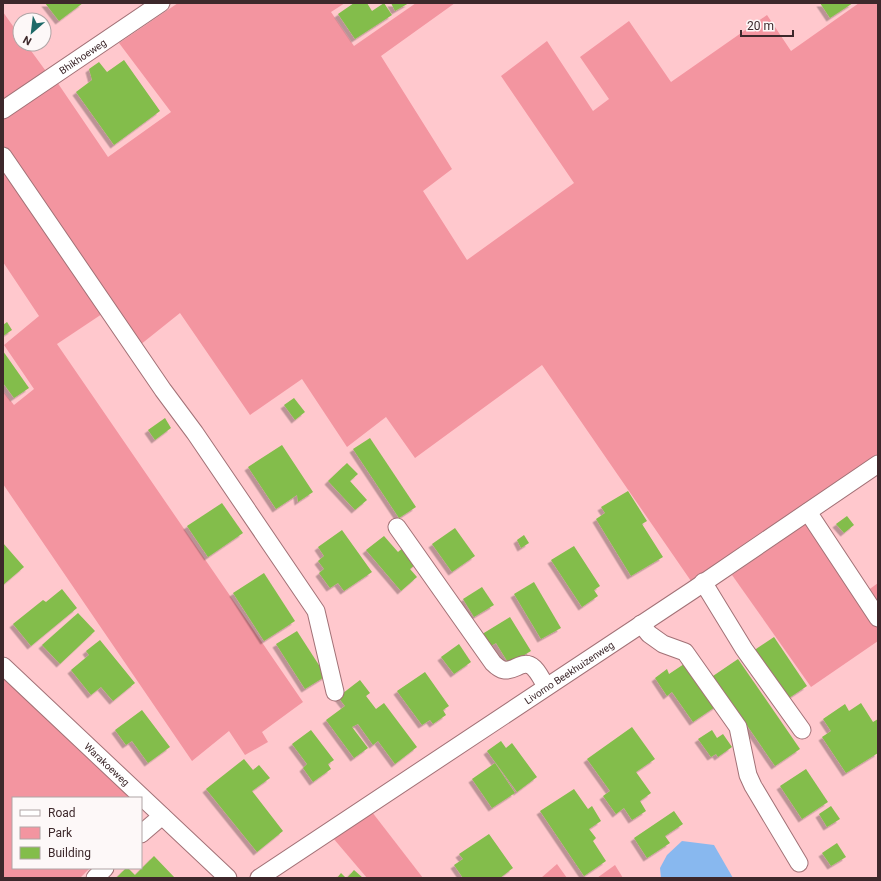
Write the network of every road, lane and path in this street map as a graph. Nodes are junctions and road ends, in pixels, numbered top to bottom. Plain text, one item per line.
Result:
1 (150, 6) edge
2 (3, 110) edge
3 (3, 156) edge
4 (878, 464) edge
5 (808, 512) junction
6 (397, 527) dead end
7 (704, 582) junction
8 (878, 618) edge
9 (641, 624) junction
10 (3, 666) edge
11 (546, 687) junction
12 (335, 692) dead end
13 (802, 730) dead end
14 (142, 797) edge
15 (142, 797) edge
16 (162, 816) junction
17 (142, 833) edge
18 (799, 863) dead end
19 (104, 869) edge
20 (95, 878) edge
21 (228, 878) edge
22 (259, 878) edge

1 - 2 street, Bhikhoeweg
3 - 12 street
4 - 5 street, Livorno Beekhuizenweg
5 - 7 street, Livorno Beekhuizenweg
5 - 8 street
6 - 11 street
7 - 9 street, Livorno Beekhuizenweg
7 - 13 street
9 - 11 street, Livorno Beekhuizenweg
9 - 18 street
10 - 15 street, Warakoeweg
11 - 22 street, Livorno Beekhuizenweg
14 - 16 street, Warakoeweg
16 - 17 street
16 - 21 street, Warakoeweg
19 - 20 street

